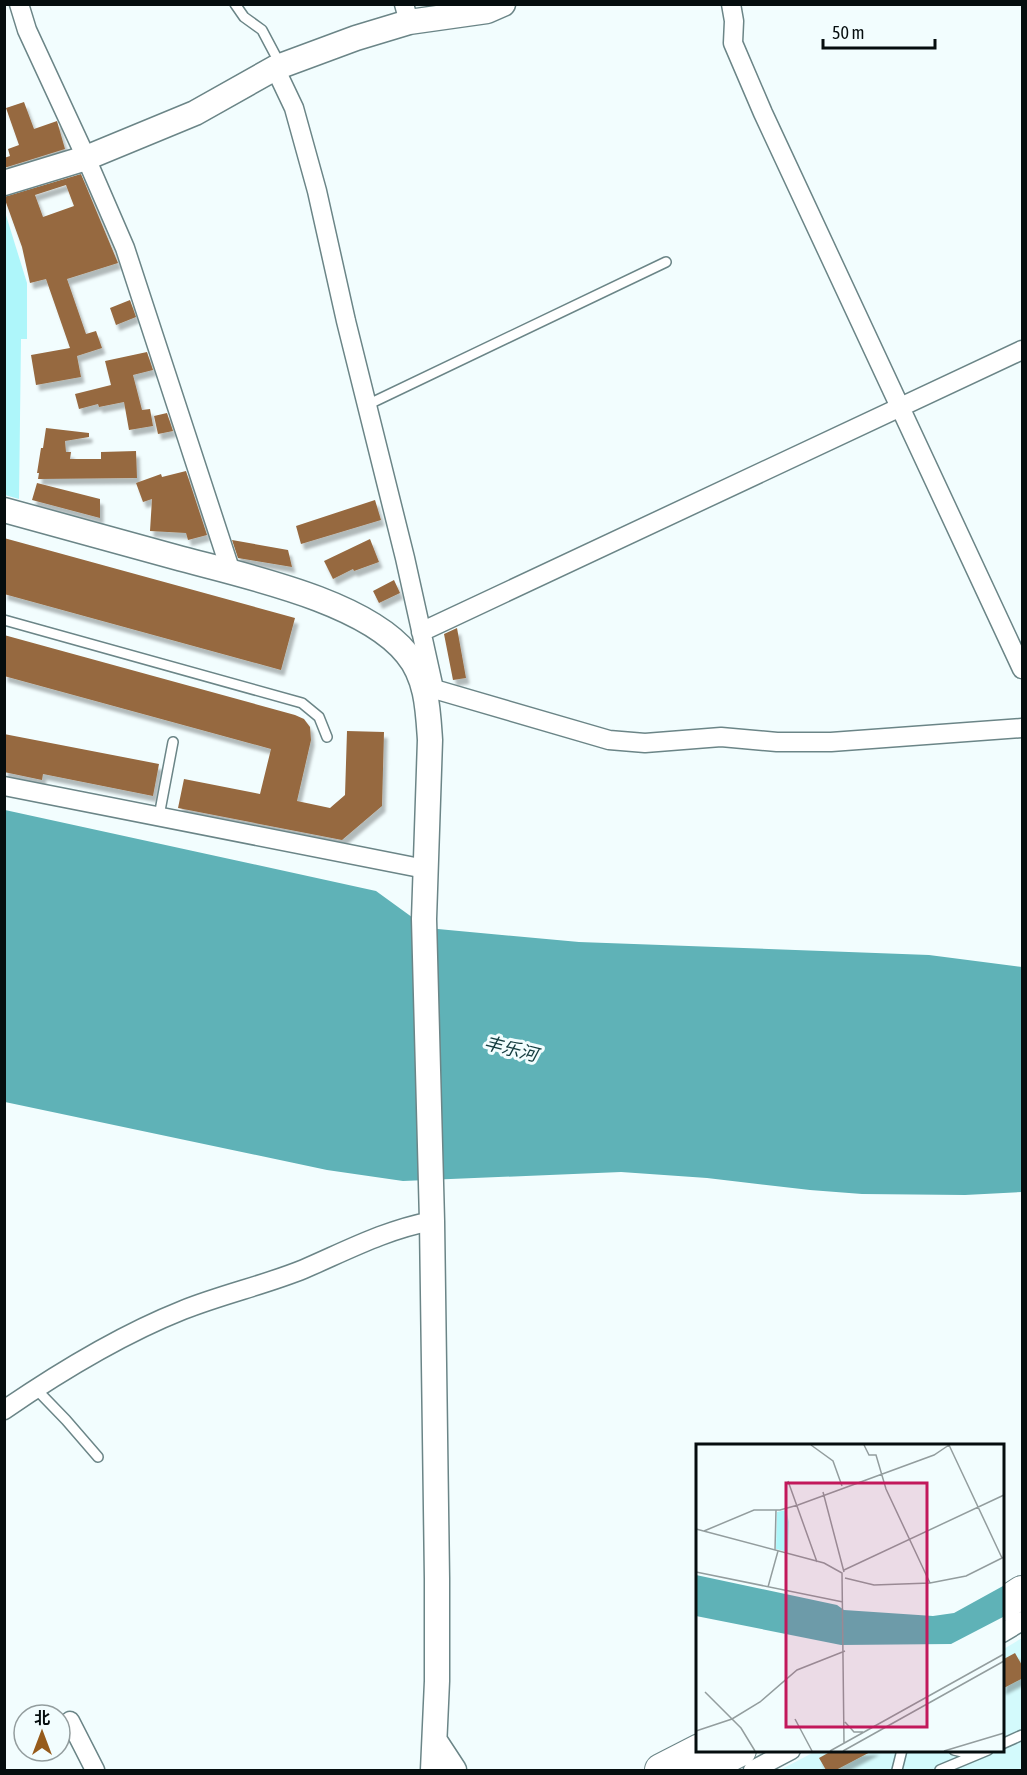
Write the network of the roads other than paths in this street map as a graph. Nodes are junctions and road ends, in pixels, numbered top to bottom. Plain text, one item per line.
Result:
1 (19, 4) edge
2 (235, 4) edge
3 (503, 4) edge
4 (731, 4) edge
5 (407, 13) edge
6 (278, 67) junction
7 (86, 158) junction
8 (4, 183) edge
9 (666, 262) dead end
10 (1023, 350) edge
11 (367, 405) junction
12 (900, 407) junction
13 (4, 510) edge
14 (231, 572) junction
15 (4, 620) edge
16 (421, 632) junction
17 (1023, 669) edge
18 (431, 700) junction
19 (1023, 728) edge
20 (327, 737) dead end
21 (172, 742) dead end
22 (4, 786) edge
23 (159, 816) junction
24 (425, 869) junction
25 (432, 1221) junction
26 (36, 1389) junction
27 (4, 1410) edge
28 (98, 1458) dead end
29 (1023, 1570) edge
30 (1003, 1581) edge
31 (1023, 1592) edge
32 (1003, 1604) edge
33 (1023, 1621) edge
34 (1003, 1632) edge
35 (72, 1724) edge
36 (1023, 1735) edge
37 (435, 1741) junction
38 (1003, 1744) edge
39 (696, 1751) edge
40 (736, 1751) edge
41 (787, 1751) edge
42 (902, 1751) edge
43 (961, 1751) edge
44 (984, 1751) edge
45 (975, 1755) junction
46 (95, 1770) edge
47 (433, 1770) edge
48 (454, 1770) edge
49 (661, 1770) edge
50 (701, 1770) edge
51 (753, 1770) edge
52 (897, 1770) edge
53 (940, 1770) edge

1 - 7 street
2 - 6 lane
3 - 5 main road
4 - 12 street
5 - 6 main road
6 - 7 main road
6 - 11 street
7 - 8 main road
7 - 14 street
9 - 11 lane
10 - 12 street
11 - 16 street
12 - 16 street
12 - 17 street
13 - 14 main road
14 - 18 main road
15 - 20 lane
16 - 18 street
18 - 19 street
18 - 24 main road
21 - 23 lane
22 - 23 street
23 - 24 street
24 - 25 main road
25 - 26 street
25 - 37 main road
26 - 27 street
26 - 28 lane
29 - 30 highway
31 - 32 highway
33 - 34 street
35 - 46 street
36 - 38 lane
37 - 47 main road
37 - 48 main road
39 - 49 highway
40 - 50 highway
41 - 51 street
42 - 52 lane
43 - 45 lane
44 - 45 lane
45 - 53 lane

